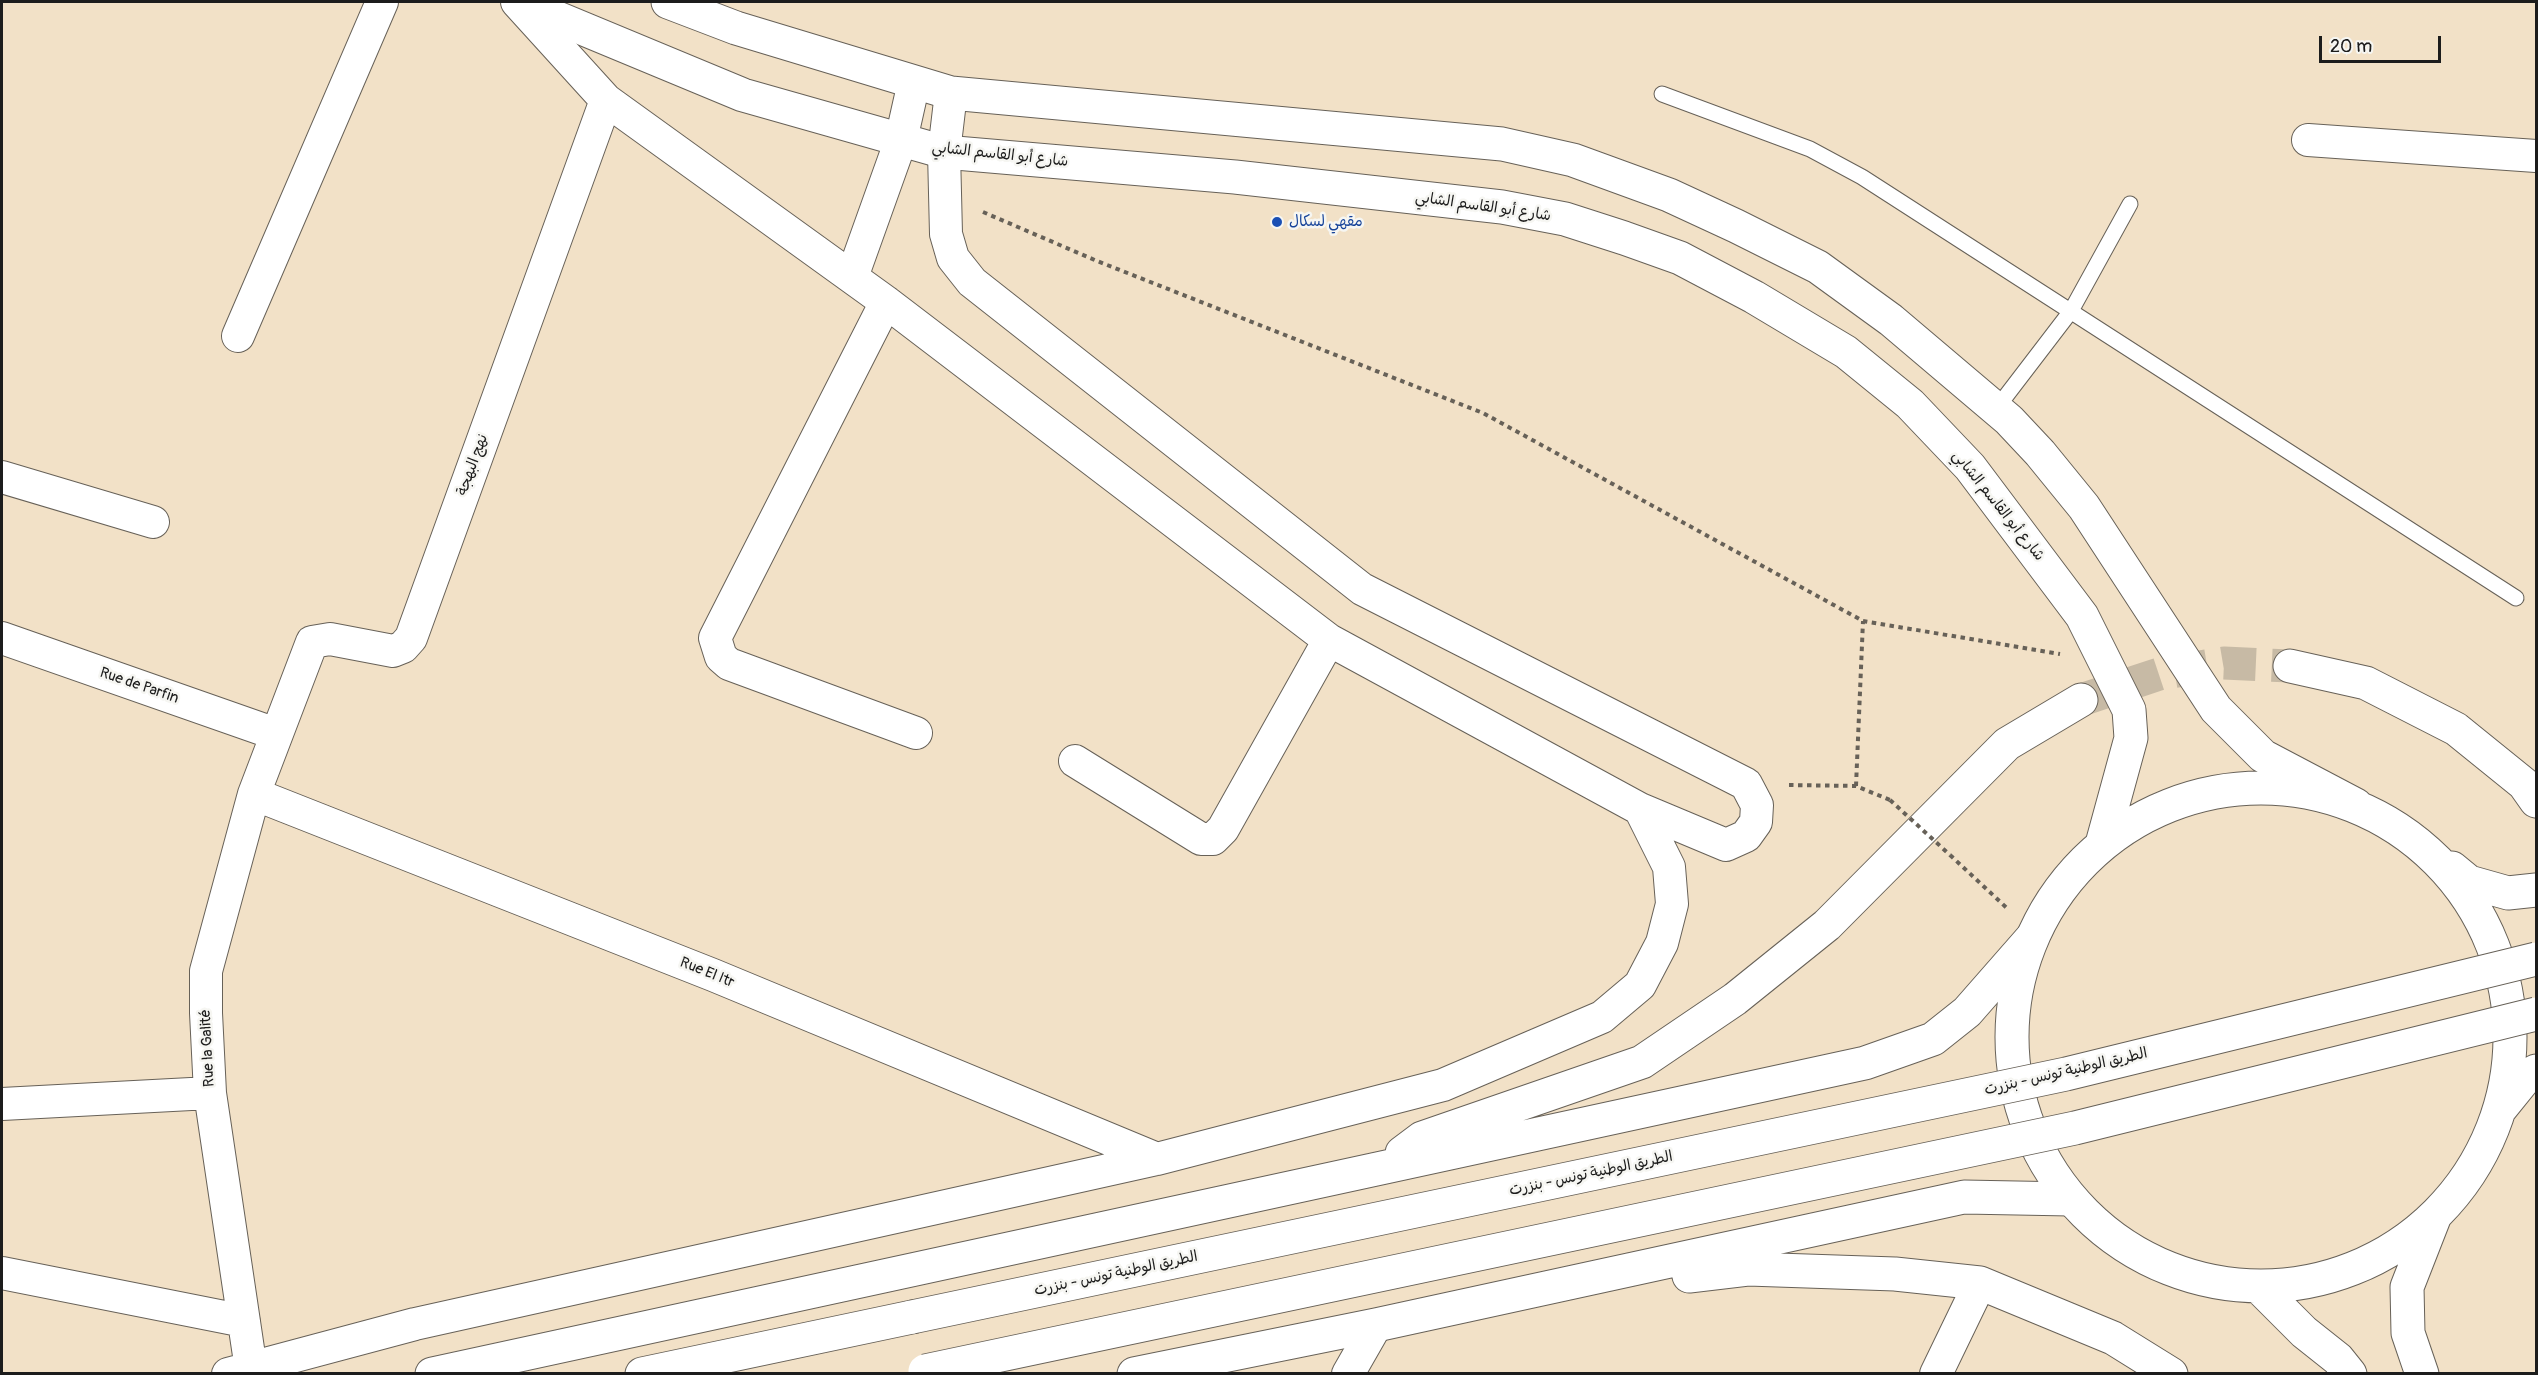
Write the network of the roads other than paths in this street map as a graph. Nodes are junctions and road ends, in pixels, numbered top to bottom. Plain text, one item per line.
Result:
1 (382, 2) edge
2 (518, 2) edge
3 (668, 2) edge
4 (914, 82) junction
5 (951, 93) junction
6 (1662, 94) dead end
7 (606, 100) junction
8 (901, 140) junction
9 (2308, 140) dead end
10 (944, 152) junction
11 (2536, 156) edge
12 (2130, 204) dead end
13 (852, 277) junction
14 (886, 302) junction
15 (2071, 311) junction
16 (238, 336) dead end
17 (1996, 409) junction
18 (2, 477) edge
19 (153, 522) dead end
20 (2516, 598) dead end
21 (2, 638) edge
22 (1329, 640) junction
23 (2290, 666) tunnel mouth
24 (2081, 700) tunnel mouth
25 (915, 733) dead end
26 (276, 734) junction
27 (1076, 761) dead end
28 (254, 794) junction
29 (2536, 801) edge
30 (2356, 805) junction
31 (1640, 809) junction
32 (2411, 835) junction
33 (2102, 844) junction
34 (2536, 890) edge
35 (2033, 934) junction
36 (2536, 959) edge
37 (2536, 1014) edge
38 (2536, 1071) edge
39 (210, 1093) junction
40 (2, 1104) edge
41 (2501, 1108) junction
42 (1157, 1159) junction
43 (1380, 1168) junction
44 (2070, 1199) junction
45 (2434, 1218) junction
46 (2, 1273) edge
47 (1980, 1283) junction
48 (2259, 1287) junction
49 (1464, 1305) junction
50 (244, 1321) junction
51 (1376, 1324) junction
52 (239, 1371) edge
53 (918, 1372) edge
54 (432, 1374) edge
55 (642, 1374) edge
56 (1134, 1374) edge
57 (1348, 1374) edge
58 (1936, 1374) edge
59 (2171, 1374) edge
60 (2350, 1374) edge
61 (2422, 1374) edge

1 - 16 street
2 - 7 street
2 - 8 main road, شارع أبو القاسم الشابي
3 - 4 main road
4 - 5 main road
4 - 8 street
5 - 10 street
5 - 17 main road
6 - 15 lane
7 - 13 street
7 - 26 street, نهج البهجة
8 - 10 main road, شارع أبو القاسم الشابي
8 - 13 street
9 - 11 street
10 - 31 street
10 - 33 main road, شارع أبو القاسم الشابي
12 - 15 lane
13 - 14 street
14 - 22 street
14 - 25 street
15 - 17 lane
15 - 20 lane
17 - 30 main road
18 - 19 street
21 - 26 street, Rue de Parfin
22 - 27 street
22 - 31 street
23 - 29 main road
24 - 43 main road
26 - 28 street, Rue la Galité
28 - 39 street, Rue la Galité
28 - 42 street, Rue El Itr
30 - 32 main road
30 - 33 main road
31 - 42 street
32 - 34 main road
32 - 41 main road
33 - 35 main road
35 - 43 main road
35 - 44 main road
36 - 55 main road, الطريق الوطنية تونس - بنزرت, bridge
37 - 53 main road, bridge
38 - 41 main road
39 - 40 street
39 - 50 street, Rue la Galité
41 - 45 main road
42 - 52 street
43 - 54 main road
44 - 48 main road
44 - 49 main road
45 - 48 main road
45 - 61 main road
46 - 50 street
47 - 49 main road
47 - 58 street
47 - 59 main road
48 - 60 main road
49 - 51 main road
50 - 52 street, Rue la Galité
51 - 56 main road
51 - 57 street

